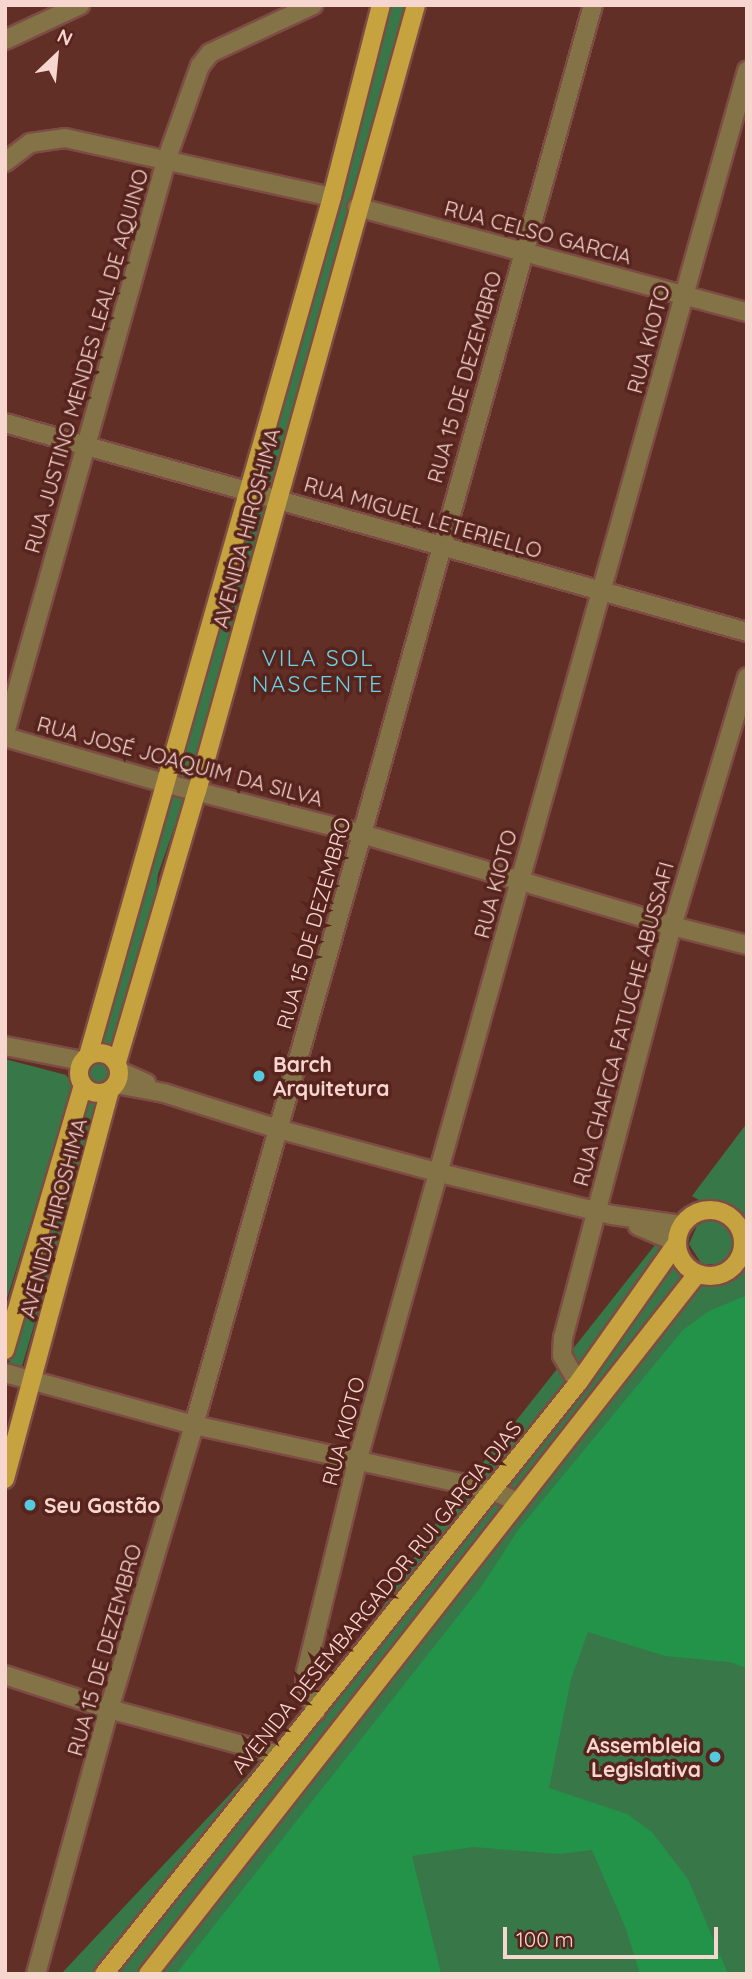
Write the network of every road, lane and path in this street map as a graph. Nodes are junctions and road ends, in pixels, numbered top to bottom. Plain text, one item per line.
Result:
1 (80, 5) edge
2 (313, 5) edge
3 (381, 5) edge
4 (416, 5) edge
5 (593, 5) edge
6 (5, 40) edge
7 (747, 71) edge
8 (167, 158) junction
9 (5, 162) edge
10 (332, 197) junction
11 (357, 207) junction
12 (522, 251) junction
13 (684, 294) junction
14 (747, 312) edge
15 (5, 423) edge
16 (84, 445) junction
17 (250, 490) junction
18 (279, 499) junction
19 (440, 546) junction
20 (602, 591) junction
21 (747, 632) edge
22 (747, 677) edge
23 (5, 735) edge
24 (164, 783) junction
25 (197, 791) junction
26 (362, 834) junction
27 (519, 879) junction
28 (672, 926) junction
29 (747, 945) edge
30 (5, 1046) edge
31 (83, 1069) junction
32 (116, 1077) junction
33 (278, 1129) junction
34 (440, 1173) junction
35 (604, 1213) junction
36 (741, 1224) edge
37 (678, 1237) junction
38 (747, 1267) edge
39 (725, 1273) junction
40 (696, 1274) junction
41 (5, 1350) edge
42 (5, 1373) edge
43 (32, 1382) junction
44 (578, 1383) junction
45 (194, 1425) junction
46 (356, 1462) junction
47 (5, 1479) edge
48 (491, 1490) junction
49 (518, 1502) junction
50 (5, 1675) edge
51 (109, 1709) junction
52 (316, 1712) junction
53 (279, 1755) junction
54 (36, 1974) edge
55 (104, 1974) edge
56 (148, 1974) edge

1 - 6 street
2 - 8 street, RUA JUSTINO MENDES LEAL DE AQUINO
3 - 10 main road, AVENIDA HIROSHIMA
4 - 11 main road, AVENIDA HIROSHIMA
5 - 12 street, RUA 15 DE DEZEMBRO
7 - 13 street, RUA KIOTO
8 - 9 street
8 - 10 street
8 - 16 street, RUA JUSTINO MENDES LEAL DE AQUINO
10 - 17 main road, AVENIDA HIROSHIMA
11 - 12 street, RUA CELSO GARCIA
11 - 18 main road, AVENIDA HIROSHIMA
12 - 13 street, RUA CELSO GARCIA
12 - 19 street, RUA 15 DE DEZEMBRO
13 - 14 street, RUA CELSO GARCIA
13 - 20 street, RUA KIOTO
15 - 16 street, RUA MIGUEL LETERIELLO
16 - 17 street, RUA MIGUEL LETERIELLO
16 - 23 street, RUA JUSTINO MENDES LEAL DE AQUINO
17 - 18 street, RUA MIGUEL LETERIELLO
17 - 24 main road, AVENIDA HIROSHIMA
18 - 19 street, RUA MIGUEL LETERIELLO
18 - 25 main road, AVENIDA HIROSHIMA
19 - 20 street, RUA MIGUEL LETERIELLO
19 - 26 street, RUA 15 DE DEZEMBRO
20 - 21 street, RUA MIGUEL LETERIELLO
20 - 27 street, RUA KIOTO
22 - 28 street, RUA CHAFICA FATUCHE ABUSSAFI
23 - 24 street, RUA JOSÉ JOAQUIM DA SILVA
24 - 25 street, RUA JOSÉ JOAQUIM DA SILVA
24 - 31 main road, AVENIDA HIROSHIMA
25 - 26 street, RUA JOSÉ JOAQUIM DA SILVA
25 - 32 main road, AVENIDA HIROSHIMA
26 - 27 street, RUA JOSÉ JOAQUIM DA SILVA
26 - 33 street, RUA 15 DE DEZEMBRO
27 - 28 street, RUA JOSÉ JOAQUIM DA SILVA
27 - 34 street, RUA KIOTO
28 - 29 street, RUA JOSÉ JOAQUIM DA SILVA
28 - 35 street, RUA CHAFICA FATUCHE ABUSSAFI
30 - 31 street
31 - 32 main road
31 - 32 main road
31 - 41 main road, AVENIDA HIROSHIMA
32 - 33 street
32 - 43 main road, AVENIDA HIROSHIMA
33 - 34 street
33 - 45 street, RUA 15 DE DEZEMBRO
34 - 35 street
34 - 46 street, RUA KIOTO
35 - 37 street
35 - 44 street, RUA CHAFICA FATUCHE ABUSSAFI
36 - 37 main road
36 - 39 main road
37 - 40 main road
37 - 44 main road, AVENIDA DESEMBARGADOR RUI GARCIA DIAS
38 - 39 main road
39 - 40 main road
40 - 49 main road
42 - 43 street
43 - 45 street
43 - 47 main road, AVENIDA HIROSHIMA
44 - 48 main road, AVENIDA DESEMBARGADOR RUI GARCIA DIAS
45 - 46 street
45 - 51 street, RUA 15 DE DEZEMBRO
46 - 48 street
46 - 52 street, RUA KIOTO
48 - 49 street
48 - 52 main road, AVENIDA DESEMBARGADOR RUI GARCIA DIAS
49 - 56 main road
50 - 51 street
51 - 53 street
51 - 54 street, RUA 15 DE DEZEMBRO
52 - 53 main road, AVENIDA DESEMBARGADOR RUI GARCIA DIAS
53 - 55 main road, AVENIDA DESEMBARGADOR RUI GARCIA DIAS

